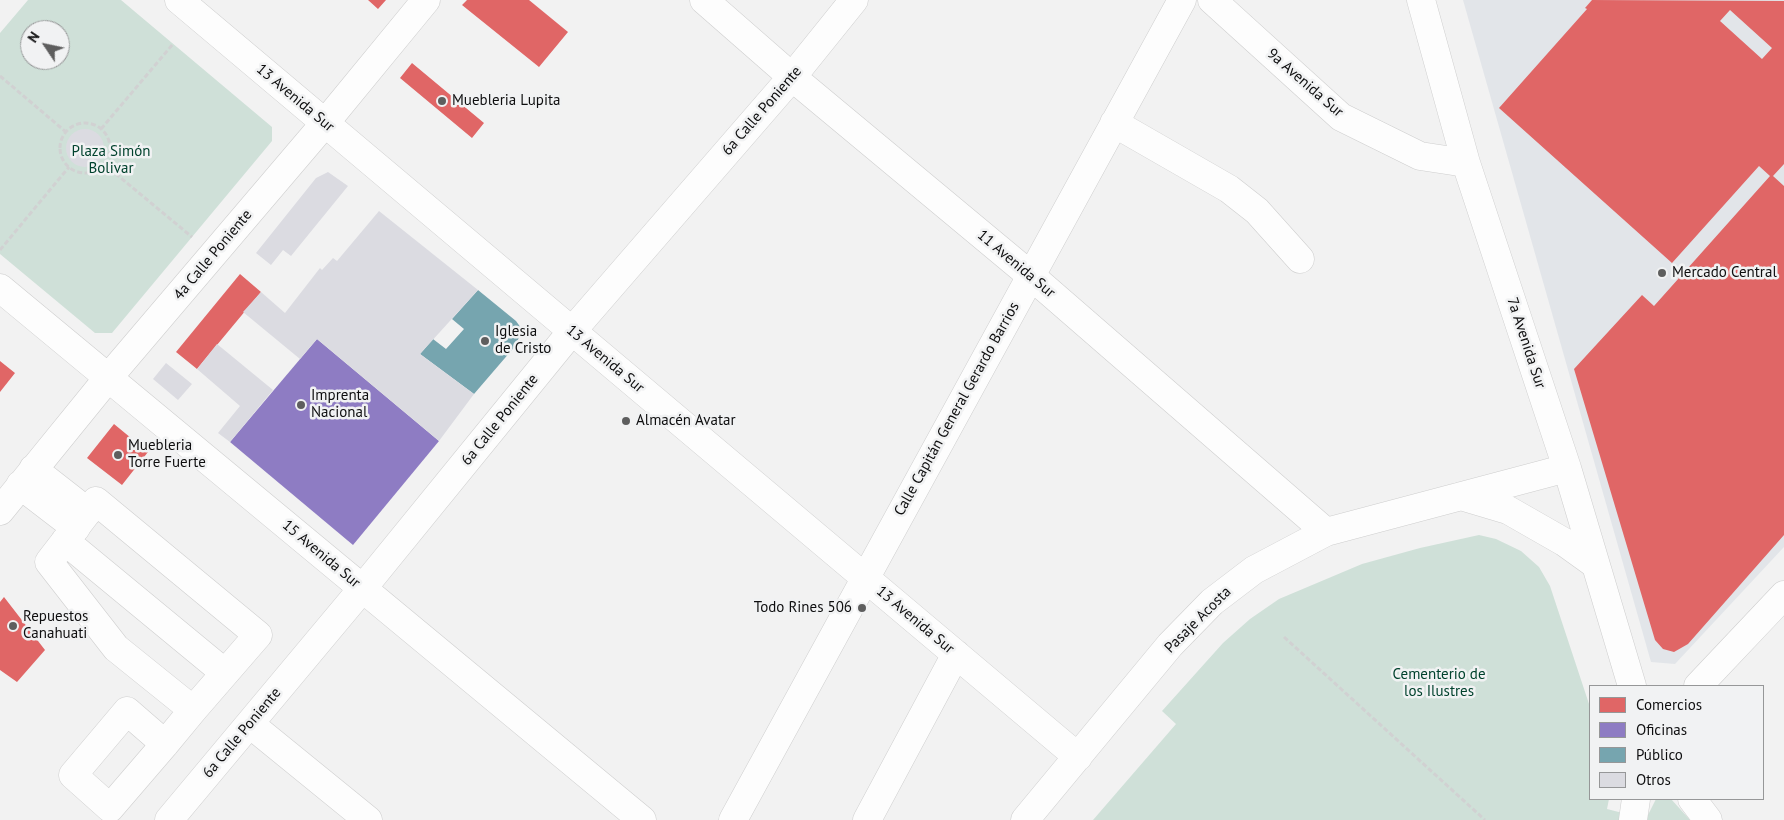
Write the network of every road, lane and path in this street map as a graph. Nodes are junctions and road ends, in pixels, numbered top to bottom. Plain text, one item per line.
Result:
1 (426, 0) edge
2 (704, 0) edge
3 (854, 0) edge
4 (1182, 0) edge
5 (1212, 0) edge
6 (1421, 0) edge
7 (197, 6) edge
8 (173, 44) dead end
9 (0, 76) edge
10 (792, 77) junction
11 (325, 123) junction
12 (1114, 123) junction
13 (101, 129) junction
14 (66, 132) junction
15 (104, 164) junction
16 (1466, 164) junction
17 (69, 167) junction
18 (192, 238) dead end
19 (0, 250) edge
20 (1300, 258) dead end
21 (1030, 275) junction
22 (0, 288) edge
23 (572, 331) junction
24 (108, 378) junction
25 (1567, 468) junction
26 (26, 477) junction
27 (1459, 496) junction
28 (0, 511) edge
29 (76, 527) junction
30 (1326, 532) junction
31 (1596, 564) junction
32 (865, 577) junction
33 (362, 589) junction
34 (1784, 595) edge
35 (1284, 637) dead end
36 (956, 654) junction
37 (225, 673) junction
38 (1632, 685) edge
39 (1699, 685) edge
40 (193, 710) junction
41 (250, 724) junction
42 (165, 744) dead end
43 (1078, 757) junction
44 (1636, 800) edge
45 (1693, 800) edge
46 (169, 820) edge
47 (368, 820) edge
48 (642, 820) edge
49 (734, 820) edge
50 (867, 820) edge
51 (1025, 820) edge
52 (1485, 820) edge
53 (1633, 820) edge
54 (1708, 820) edge

1 - 11 street, 4a Calle Poniente
2 - 10 street, 11 Avenida Sur
3 - 10 street, 6a Calle Poniente
4 - 12 street, Calle Capitán General Gerardo Barrios
5 - 16 street, 9a Avenida Sur
6 - 16 street, 7a Avenida Sur
7 - 11 street, 13 Avenida Sur
8 - 13 path
9 - 14 path
10 - 21 street, 11 Avenida Sur
10 - 23 street, 6a Calle Poniente
11 - 23 street, 13 Avenida Sur
11 - 24 street, 4a Calle Poniente
12 - 20 street
12 - 21 street, Calle Capitán General Gerardo Barrios
13 - 14 path
13 - 15 path
14 - 17 path
15 - 17 path
15 - 18 path
16 - 25 street, 7a Avenida Sur
17 - 19 path
21 - 30 street, 11 Avenida Sur
21 - 32 street, Calle Capitán General Gerardo Barrios
22 - 24 street, 15 Avenida Sur
23 - 32 street, 13 Avenida Sur
23 - 33 street, 6a Calle Poniente
24 - 26 street, 4a Calle Poniente
24 - 33 street, 15 Avenida Sur
25 - 27 street, Pasaje Acosta
25 - 31 street, 7a Avenida Sur
26 - 28 street, 4a Calle Poniente
26 - 29 street
27 - 30 street, Pasaje Acosta
27 - 31 street
29 - 37 street
29 - 37 street
29 - 40 street
30 - 43 street, Pasaje Acosta
31 - 38 street, 7a Avenida Sur
32 - 36 street, 13 Avenida Sur
32 - 49 street, Calle Capitán General Gerardo Barrios
33 - 41 street, 6a Calle Poniente
33 - 48 street, 15 Avenida Sur
34 - 39 street
35 - 52 path
36 - 43 street, 13 Avenida Sur
36 - 50 street
37 - 40 street
40 - 42 street
41 - 46 street, 6a Calle Poniente
41 - 47 street
43 - 51 street, Pasaje Acosta
44 - 53 street
45 - 54 street

